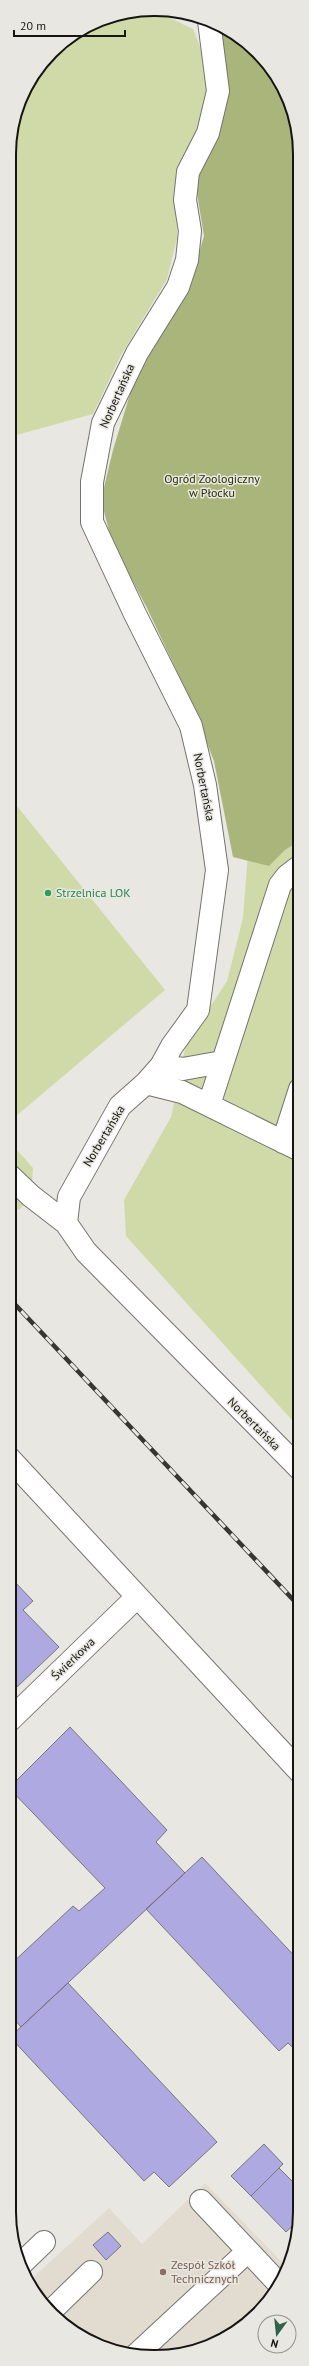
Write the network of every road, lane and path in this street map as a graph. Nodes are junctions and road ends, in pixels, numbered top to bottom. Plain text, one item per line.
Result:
1 (210, 28) edge
2 (293, 871) edge
3 (222, 1062) junction
4 (160, 1066) junction
5 (146, 1083) junction
6 (209, 1105) junction
7 (293, 1133) edge
8 (291, 1146) edge
9 (16, 1182) edge
10 (66, 1223) junction
11 (293, 1462) edge
12 (16, 1466) edge
13 (137, 1597) junction
14 (16, 1714) edge
15 (293, 1764) edge
16 (201, 2201) dead end
17 (44, 2242) dead end
18 (248, 2251) junction
19 (25, 2260) edge
20 (91, 2272) dead end
21 (275, 2280) edge
22 (55, 2307) edge
23 (142, 2350) edge

1 - 4 street, Norbertańska
2 - 3 street
3 - 4 street
3 - 6 street
4 - 5 street, Norbertańska
5 - 6 street
5 - 10 street, Norbertańska
6 - 8 street
7 - 8 street
9 - 10 street
10 - 11 street, Norbertańska
12 - 13 street
13 - 14 street, Świerkowa
13 - 15 street
16 - 18 street
17 - 19 street
18 - 21 street
18 - 23 street
20 - 22 street

